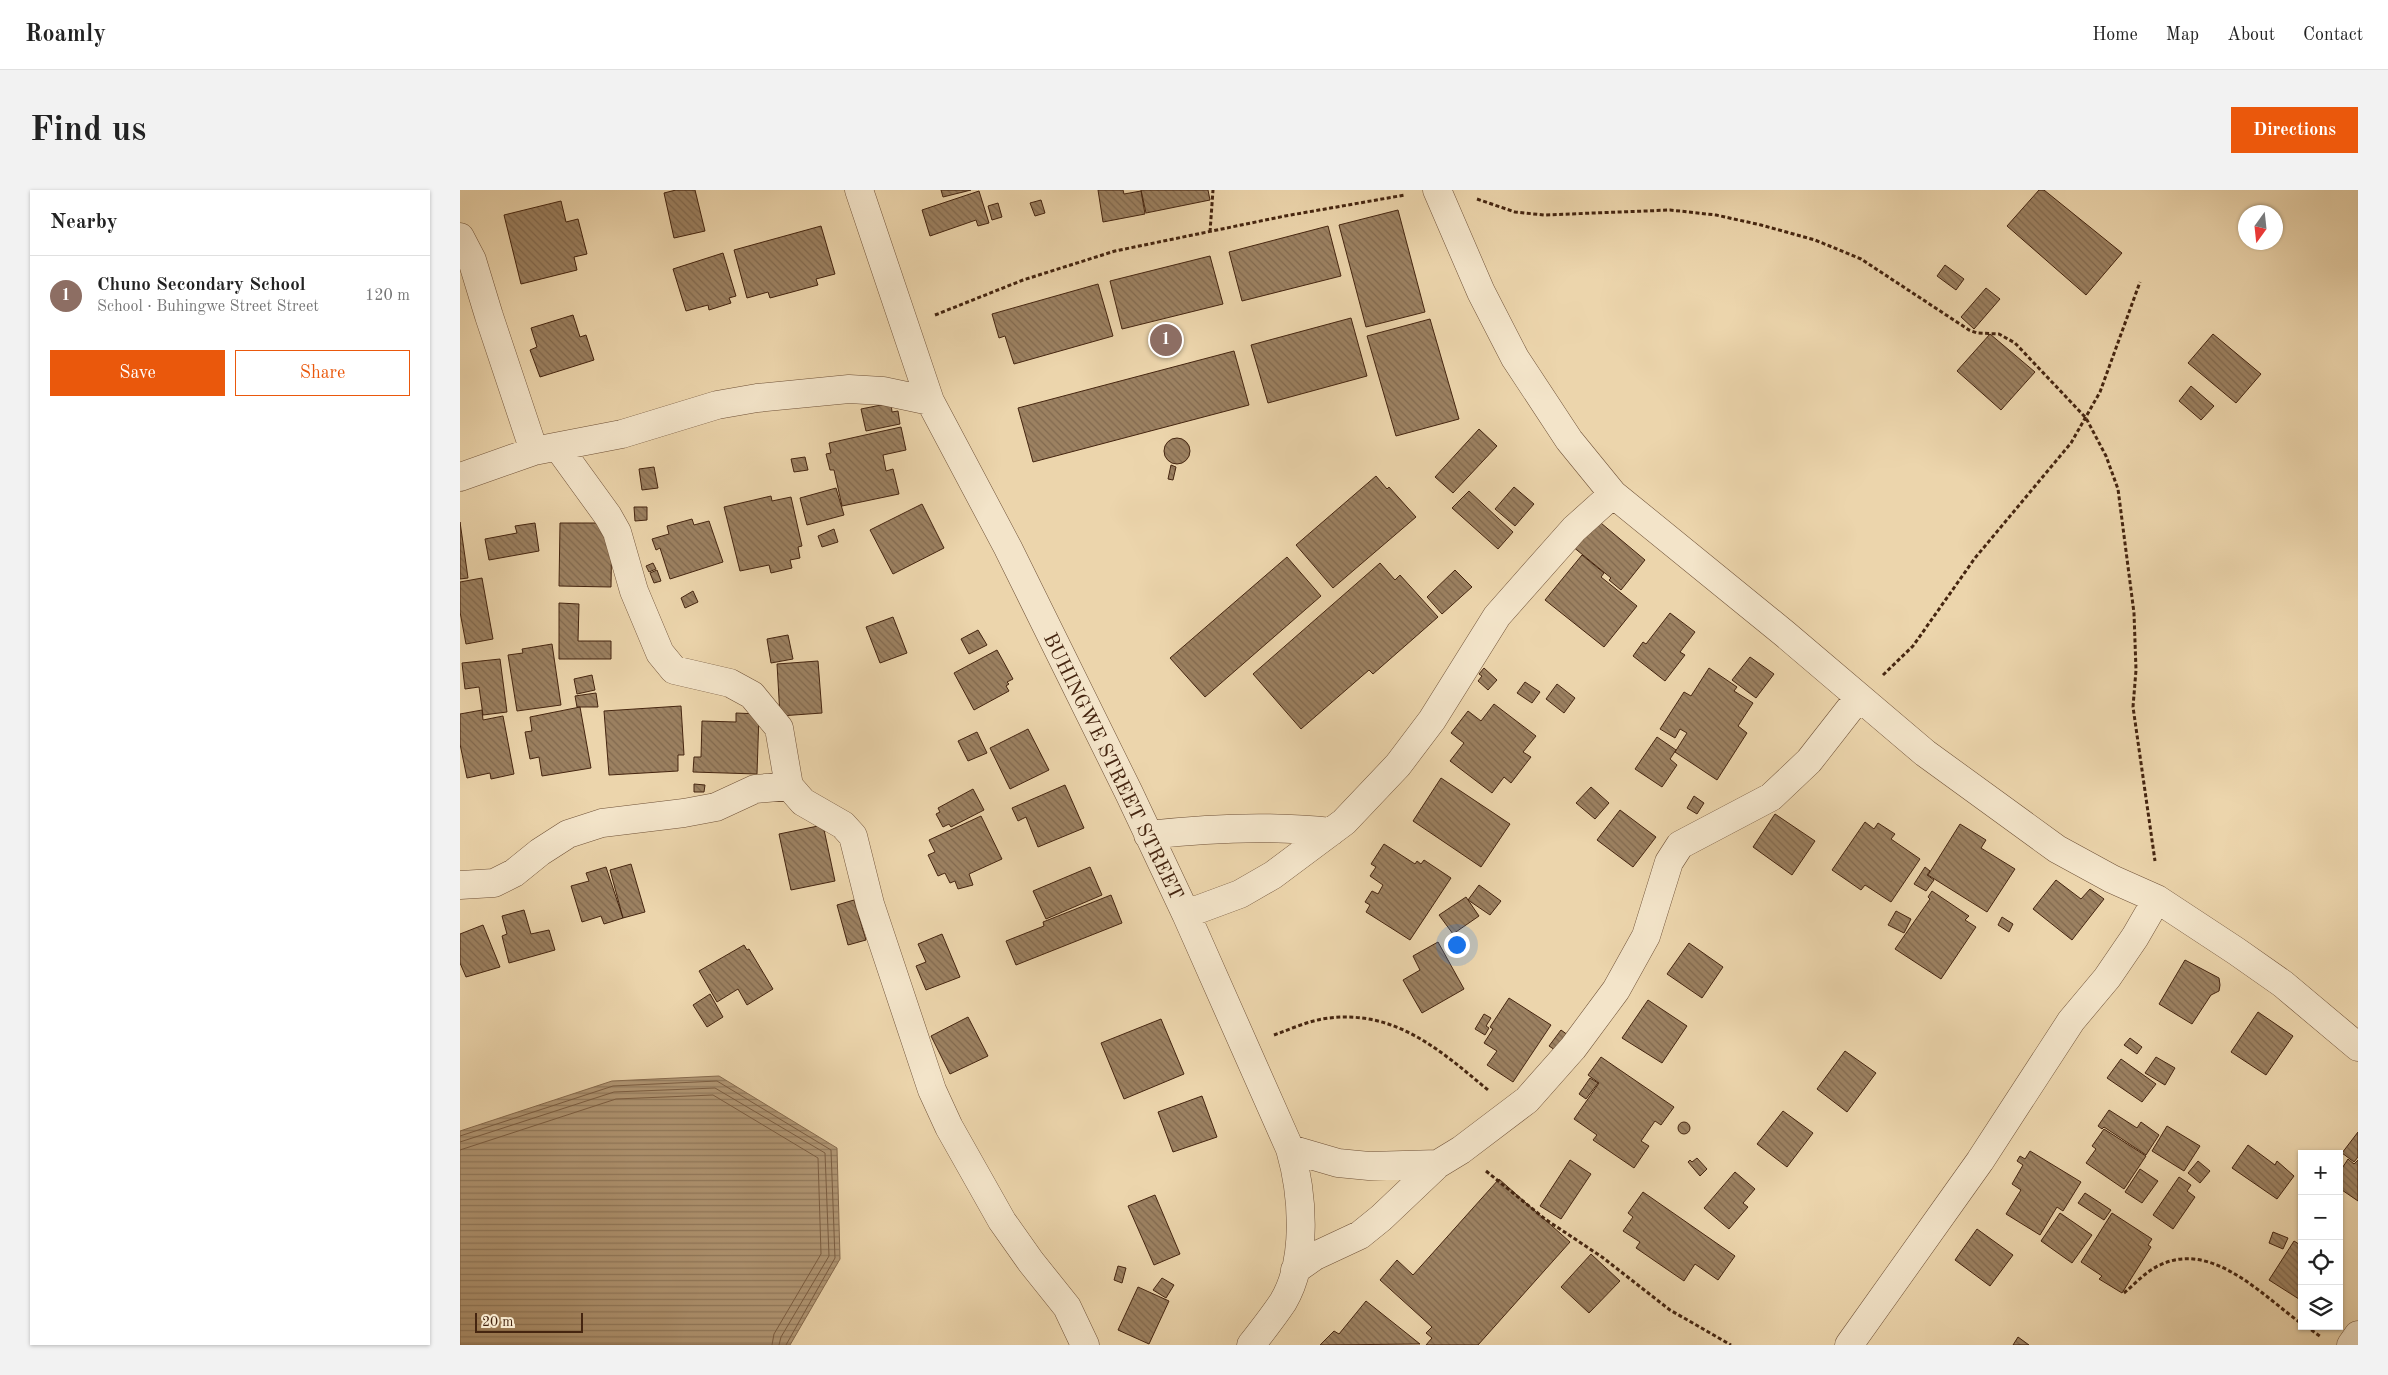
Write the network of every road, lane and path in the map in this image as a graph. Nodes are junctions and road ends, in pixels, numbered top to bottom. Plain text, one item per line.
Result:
1 (859, 190) edge
2 (1213, 190) edge
3 (1437, 190) edge
4 (1410, 194) dead end
5 (1471, 198) dead end
6 (1210, 232) junction
7 (460, 237) edge
8 (2140, 282) dead end
9 (907, 326) junction
10 (930, 401) junction
11 (2086, 418) junction
12 (546, 449) junction
13 (460, 477) edge
14 (1613, 494) junction
15 (1859, 697) junction
16 (789, 786) junction
17 (1331, 832) junction
18 (1148, 835) junction
19 (460, 886) edge
20 (2157, 899) junction
21 (1186, 914) junction
22 (2358, 1047) edge
23 (1248, 1053) junction
24 (1514, 1110) junction
25 (1290, 1149) junction
26 (1461, 1150) junction
27 (1438, 1164) junction
28 (1295, 1270) junction
29 (2124, 1293) dead end
30 (2298, 1321) edge
31 (2358, 1335) edge
32 (1085, 1345) edge
33 (1251, 1345) edge
34 (1731, 1345) edge
35 (1850, 1345) edge
36 (2351, 1345) edge

1 - 9 street, BUHINGWE STREET STREET
2 - 6 path
3 - 14 street
4 - 6 path
5 - 11 path
6 - 9 path
7 - 12 street
8 - 11 path
9 - 10 street, BUHINGWE STREET STREET
10 - 12 street
10 - 18 street, BUHINGWE STREET STREET
11 - 15 path
11 - 20 path
12 - 13 street
12 - 16 street
14 - 15 street
14 - 17 street
15 - 20 street
15 - 24 street
16 - 19 street
16 - 32 street
17 - 18 street
17 - 21 street
18 - 21 street, BUHINGWE STREET STREET
20 - 22 street
20 - 35 street
21 - 23 street, BUHINGWE STREET STREET
23 - 24 path
23 - 25 street, BUHINGWE STREET STREET
24 - 26 street
25 - 27 street
25 - 28 street, BUHINGWE STREET STREET
26 - 27 street
26 - 34 path
27 - 28 street
28 - 33 street, BUHINGWE STREET STREET
29 - 30 path
31 - 36 street

